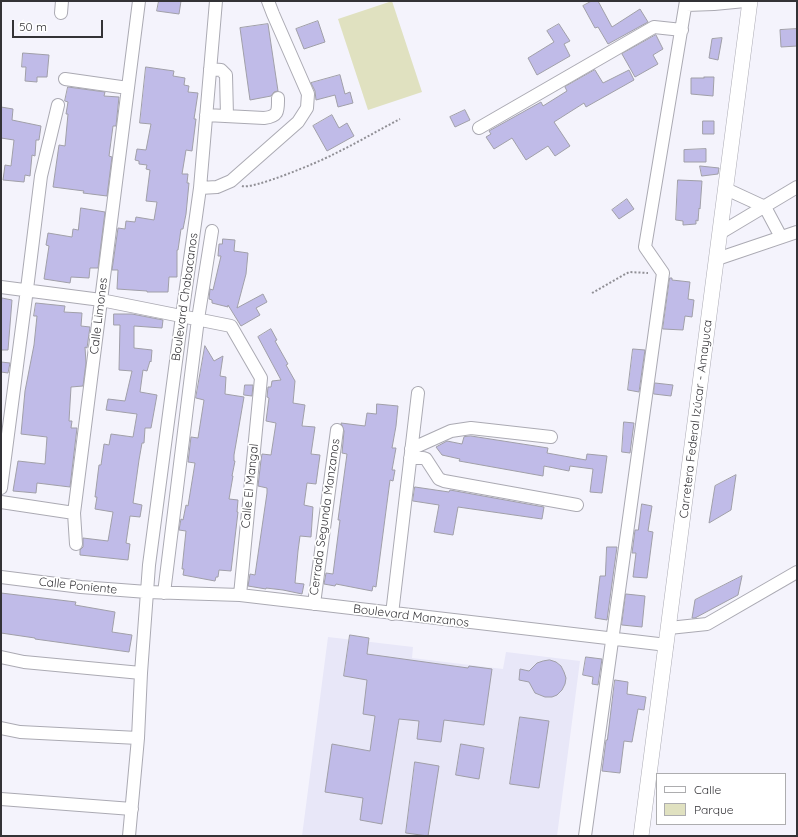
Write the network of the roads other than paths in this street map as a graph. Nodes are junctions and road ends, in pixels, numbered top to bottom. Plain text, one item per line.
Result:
1 (138, 1) edge
2 (216, 1) edge
3 (268, 1) edge
4 (745, 1) edge
5 (750, 1) edge
6 (686, 3) edge
7 (682, 30) junction
8 (210, 69) junction
9 (65, 79) dead end
10 (128, 88) junction
11 (278, 98) dead end
12 (58, 105) dead end
13 (206, 115) junction
14 (227, 116) junction
15 (479, 128) dead end
16 (797, 187) edge
17 (200, 188) junction
18 (726, 189) junction
19 (765, 207) junction
20 (212, 231) dead end
21 (797, 232) edge
22 (720, 233) junction
23 (781, 237) junction
24 (717, 258) junction
25 (1, 286) edge
26 (27, 290) junction
27 (101, 300) junction
28 (182, 316) junction
29 (198, 319) junction
30 (418, 392) dead end
31 (337, 430) dead end
32 (551, 437) dead end
33 (411, 454) junction
34 (1, 488) edge
35 (1, 502) edge
36 (577, 505) dead end
37 (74, 513) junction
38 (76, 544) dead end
39 (1, 566) edge
40 (797, 572) edge
41 (1, 577) edge
42 (155, 592) junction
43 (240, 595) junction
44 (314, 604) junction
45 (392, 614) junction
46 (669, 628) junction
47 (611, 639) junction
48 (667, 645) junction
49 (1, 658) edge
50 (141, 673) junction
51 (1, 728) edge
52 (138, 738) junction
53 (1, 799) edge
54 (132, 810) junction
55 (129, 836) edge
56 (585, 836) edge
57 (641, 836) edge

1 - 10 street, Calle Limones
2 - 8 street, Boulevard Chabacanos
3 - 17 street
4 - 6 street
5 - 18 main road, Carretera Federal Izúcar - Amayuca
6 - 7 street
7 - 15 street
7 - 47 street
8 - 13 street, Boulevard Chabacanos
8 - 14 street
9 - 10 street
10 - 27 street, Calle Limones
11 - 14 street
12 - 26 street
13 - 14 street
13 - 17 street, Boulevard Chabacanos
16 - 19 street
17 - 28 street, Boulevard Chabacanos
18 - 19 street
18 - 22 main road, Carretera Federal Izúcar - Amayuca
19 - 22 street
19 - 23 street
20 - 29 street, Boulevard Chabacanos
21 - 23 street
22 - 24 main road, Carretera Federal Izúcar - Amayuca
23 - 24 street
24 - 46 main road, Carretera Federal Izúcar - Amayuca
25 - 26 street
26 - 27 street
26 - 34 street
27 - 28 street
27 - 37 street, Calle Limones
28 - 29 street
28 - 42 street, Boulevard Chabacanos
29 - 42 street, Boulevard Chabacanos
29 - 43 street, Calle El Mangal
30 - 33 street
31 - 44 street, Cerrada Segunda Manzanos
32 - 33 street
33 - 36 street
33 - 45 street
35 - 37 street
37 - 38 street, Calle Limones
39 - 41 street
40 - 46 street
41 - 42 street, Calle Poniente
42 - 43 street, Boulevard Manzanos
42 - 50 street
43 - 44 street, Boulevard Manzanos
44 - 45 street, Boulevard Manzanos
45 - 47 street, Boulevard Manzanos
46 - 48 main road, Carretera Federal Izúcar - Amayuca
47 - 48 street, Boulevard Manzanos
47 - 56 street
48 - 57 main road, Carretera Federal Izúcar - Amayuca
49 - 50 street
50 - 52 street
51 - 52 street
52 - 54 street
53 - 54 street
54 - 55 street

